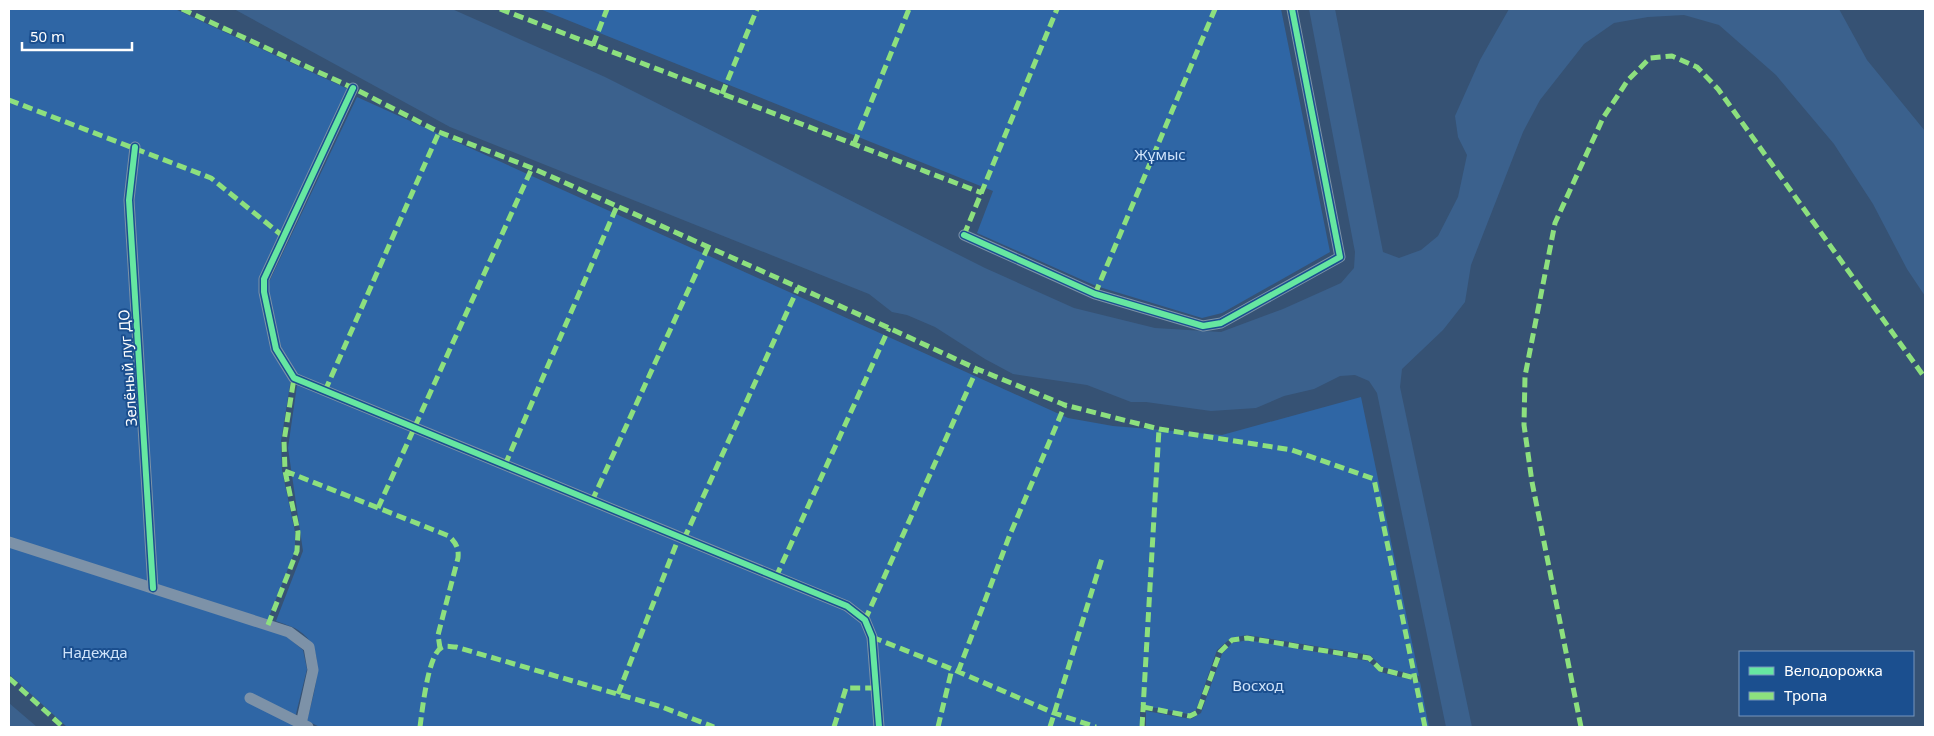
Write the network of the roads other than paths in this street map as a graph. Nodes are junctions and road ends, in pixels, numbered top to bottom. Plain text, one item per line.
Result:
1 (1292, 9) edge
2 (353, 88) dead end
3 (135, 147) dead end
4 (964, 235) dead end
5 (9, 542) edge
6 (153, 588) junction
7 (250, 698) dead end
8 (304, 725) edge
9 (879, 727) edge

1 - 4 street
2 - 9 street
3 - 6 street, Зелёный луг ДО
5 - 6 street
6 - 8 street
7 - 8 street

